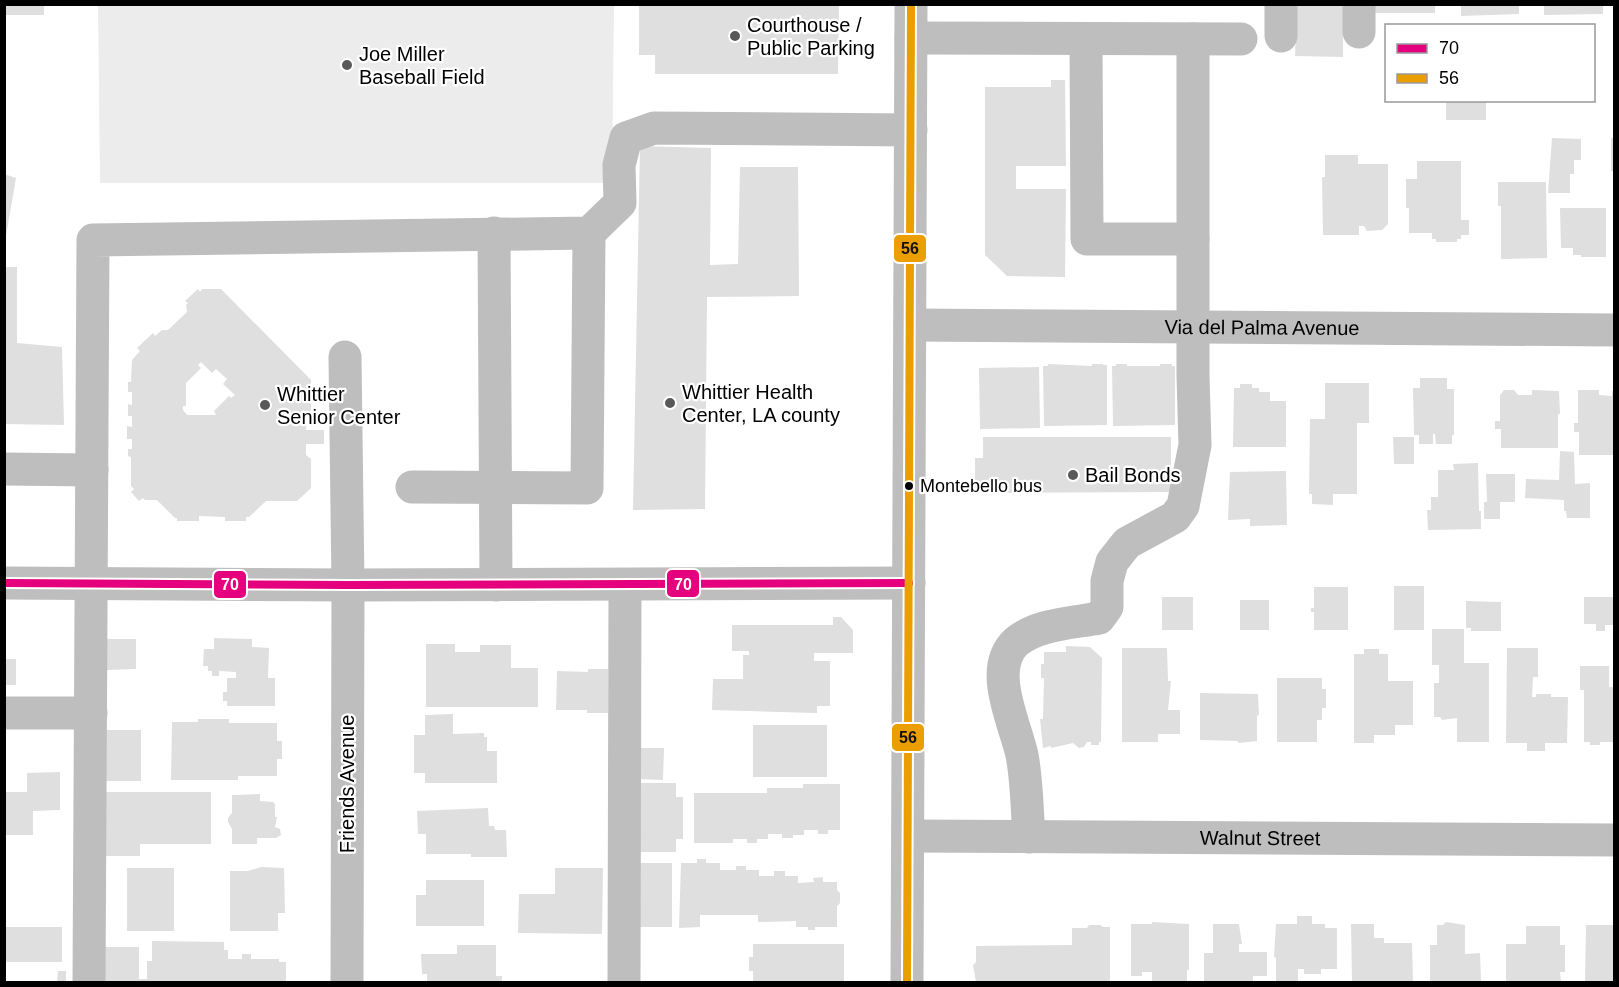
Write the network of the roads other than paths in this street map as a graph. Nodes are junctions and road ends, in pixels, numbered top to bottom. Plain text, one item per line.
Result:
1 (911, 4) edge
2 (911, 38) junction
3 (1086, 39) junction
4 (1193, 39) junction
5 (1241, 39) dead end
6 (911, 130) junction
7 (494, 233) junction
8 (588, 233) junction
9 (1193, 239) junction
10 (910, 325) junction
11 (1193, 327) junction
12 (1614, 330) edge
13 (345, 357) dead end
14 (4, 469) edge
15 (92, 470) junction
16 (412, 487) dead end
17 (495, 487) junction
18 (4, 583) edge
19 (92, 583) junction
20 (909, 583) junction
21 (348, 585) junction
22 (496, 585) junction
23 (625, 585) junction
24 (4, 713) edge
25 (91, 713) junction
26 (908, 836) junction
27 (1029, 837) junction
28 (1614, 840) edge
29 (89, 982) edge
30 (347, 982) edge
31 (624, 982) edge
32 (907, 982) edge

1 - 2 street
2 - 3 street
2 - 6 street
3 - 4 street
3 - 9 street
4 - 5 street
4 - 9 street
6 - 8 street
6 - 10 street
7 - 8 street
7 - 15 street
7 - 17 street
8 - 17 street
9 - 11 street
10 - 11 street, Via del Palma Avenue
10 - 20 street
11 - 12 street, Via del Palma Avenue
11 - 27 street
13 - 21 street, Friends Avenue
14 - 15 street
15 - 19 street
16 - 17 street
17 - 22 street
18 - 19 street
19 - 21 street
19 - 25 street
20 - 23 street
20 - 26 street
21 - 22 street
21 - 30 street, Friends Avenue
22 - 23 street
23 - 31 street
24 - 25 street
25 - 29 street
26 - 27 street, Walnut Street
26 - 32 street
27 - 28 street, Walnut Street

